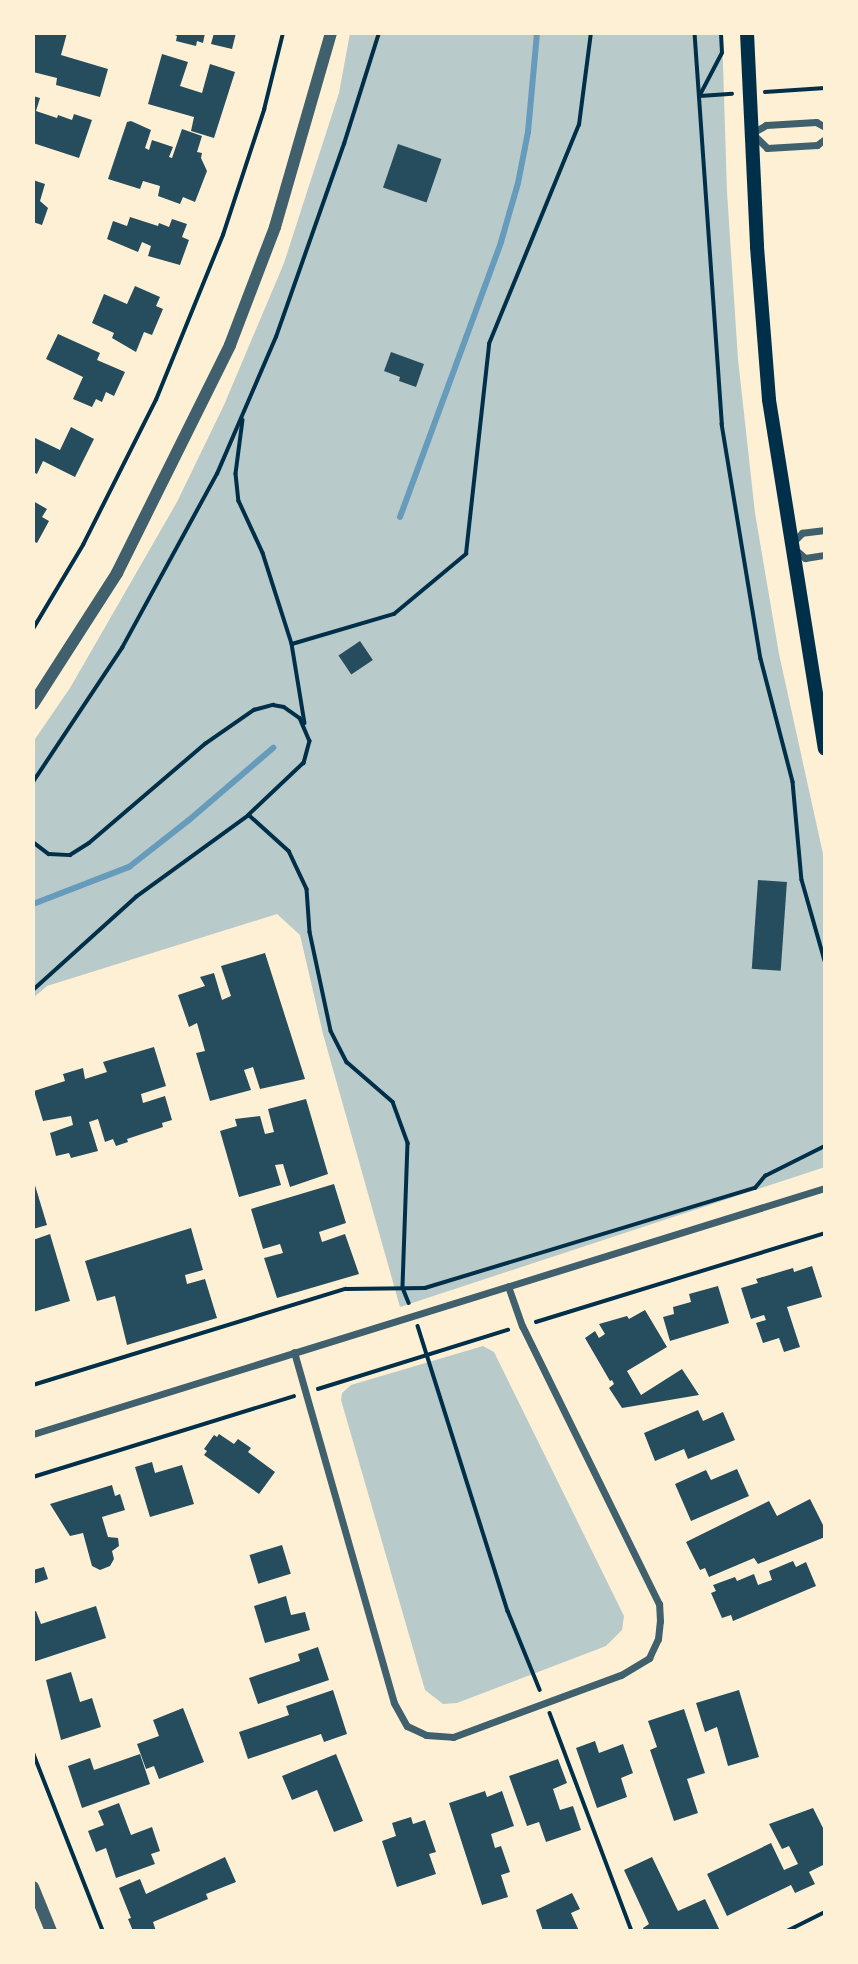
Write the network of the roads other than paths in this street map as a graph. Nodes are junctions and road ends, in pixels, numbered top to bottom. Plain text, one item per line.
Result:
1 (331, 33) edge
2 (747, 33) edge
3 (825, 127) edge
4 (752, 133) junction
5 (825, 139) edge
6 (825, 530) edge
7 (790, 545) junction
8 (825, 555) edge
9 (33, 704) edge
10 (825, 749) edge
11 (825, 1188) edge
12 (508, 1286) junction
13 (294, 1352) junction
14 (33, 1434) edge
15 (33, 1887) edge
16 (51, 1931) edge

1 - 9 street
2 - 4 main road
3 - 4 street
4 - 5 street
4 - 7 main road
6 - 7 street
7 - 8 street
7 - 10 main road
11 - 12 street
12 - 13 street
12 - 13 street
13 - 14 street
15 - 16 street

